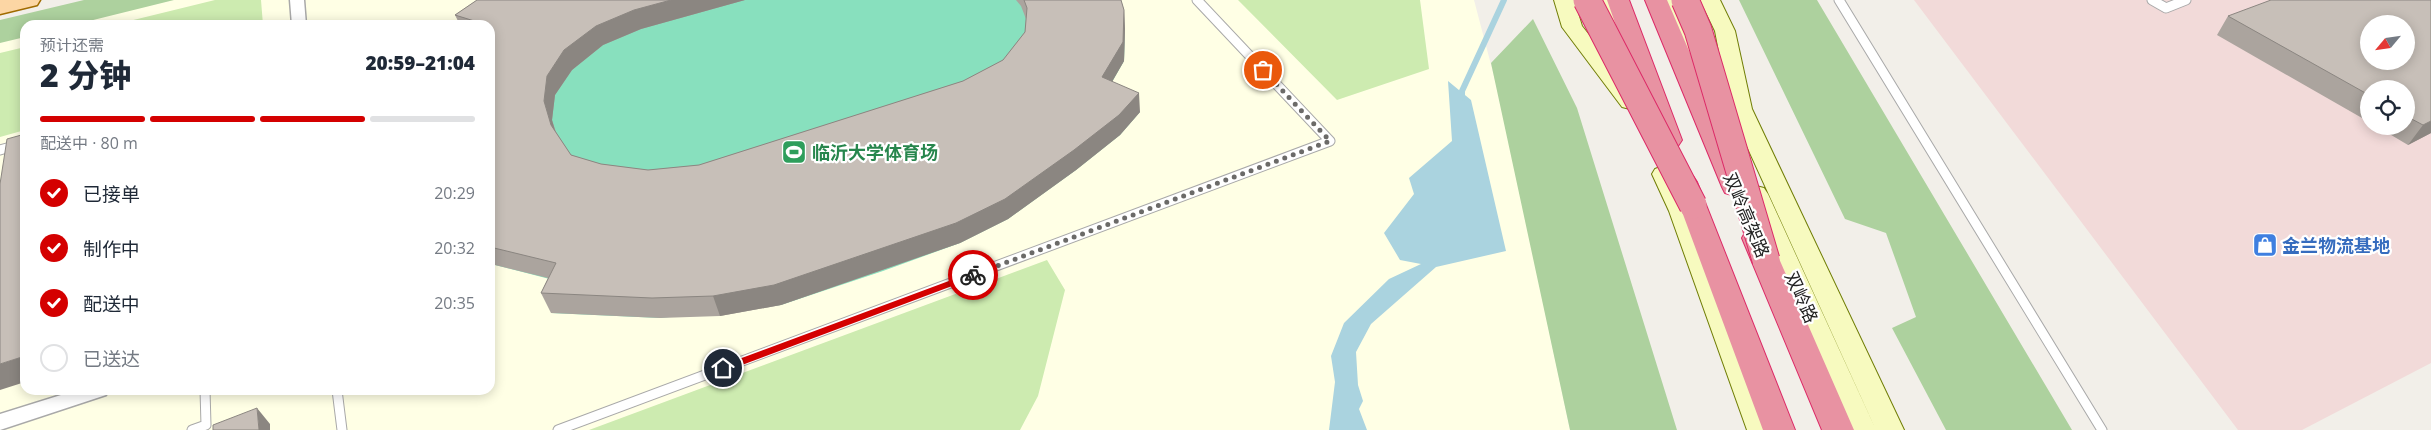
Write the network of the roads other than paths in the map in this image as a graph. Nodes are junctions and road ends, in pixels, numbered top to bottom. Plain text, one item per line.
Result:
1 (29, 0) edge
2 (297, 0) edge
3 (1197, 0) edge
4 (1564, 0) edge
5 (1587, 0) edge
6 (1606, 0) edge
7 (1618, 0) edge
8 (1710, 0) edge
9 (1839, 0) edge
10 (2152, 0) edge
11 (2186, 0) edge
12 (1674, 3) edge
13 (0, 7) edge
14 (299, 20) edge
15 (1630, 102) junction
16 (20, 145) edge
17 (4, 151) edge
18 (1693, 205) junction
19 (1816, 329) junction
20 (84, 395) edge
21 (205, 395) edge
22 (338, 395) edge
23 (0, 422) edge
24 (1890, 429) edge
25 (192, 430) edge
26 (342, 430) edge
27 (558, 430) edge
28 (1761, 430) edge
29 (1780, 430) edge
30 (1838, 430) edge
31 (1862, 430) edge
32 (2102, 430) edge

1 - 13 main road
2 - 14 street
3 - 27 lane
4 - 15 main road
5 - 18 highway, bridge
6 - 15 main road
7 - 18 highway, bridge
8 - 24 main road
9 - 32 lane
10 - 11 lane
12 - 19 main road, 双岭路
12 - 30 highway, 双岭高架路, bridge
15 - 28 main road
16 - 17 lane
18 - 29 highway
19 - 24 main road
19 - 31 main road, 双岭路
20 - 23 street
21 - 25 lane
22 - 26 lane

